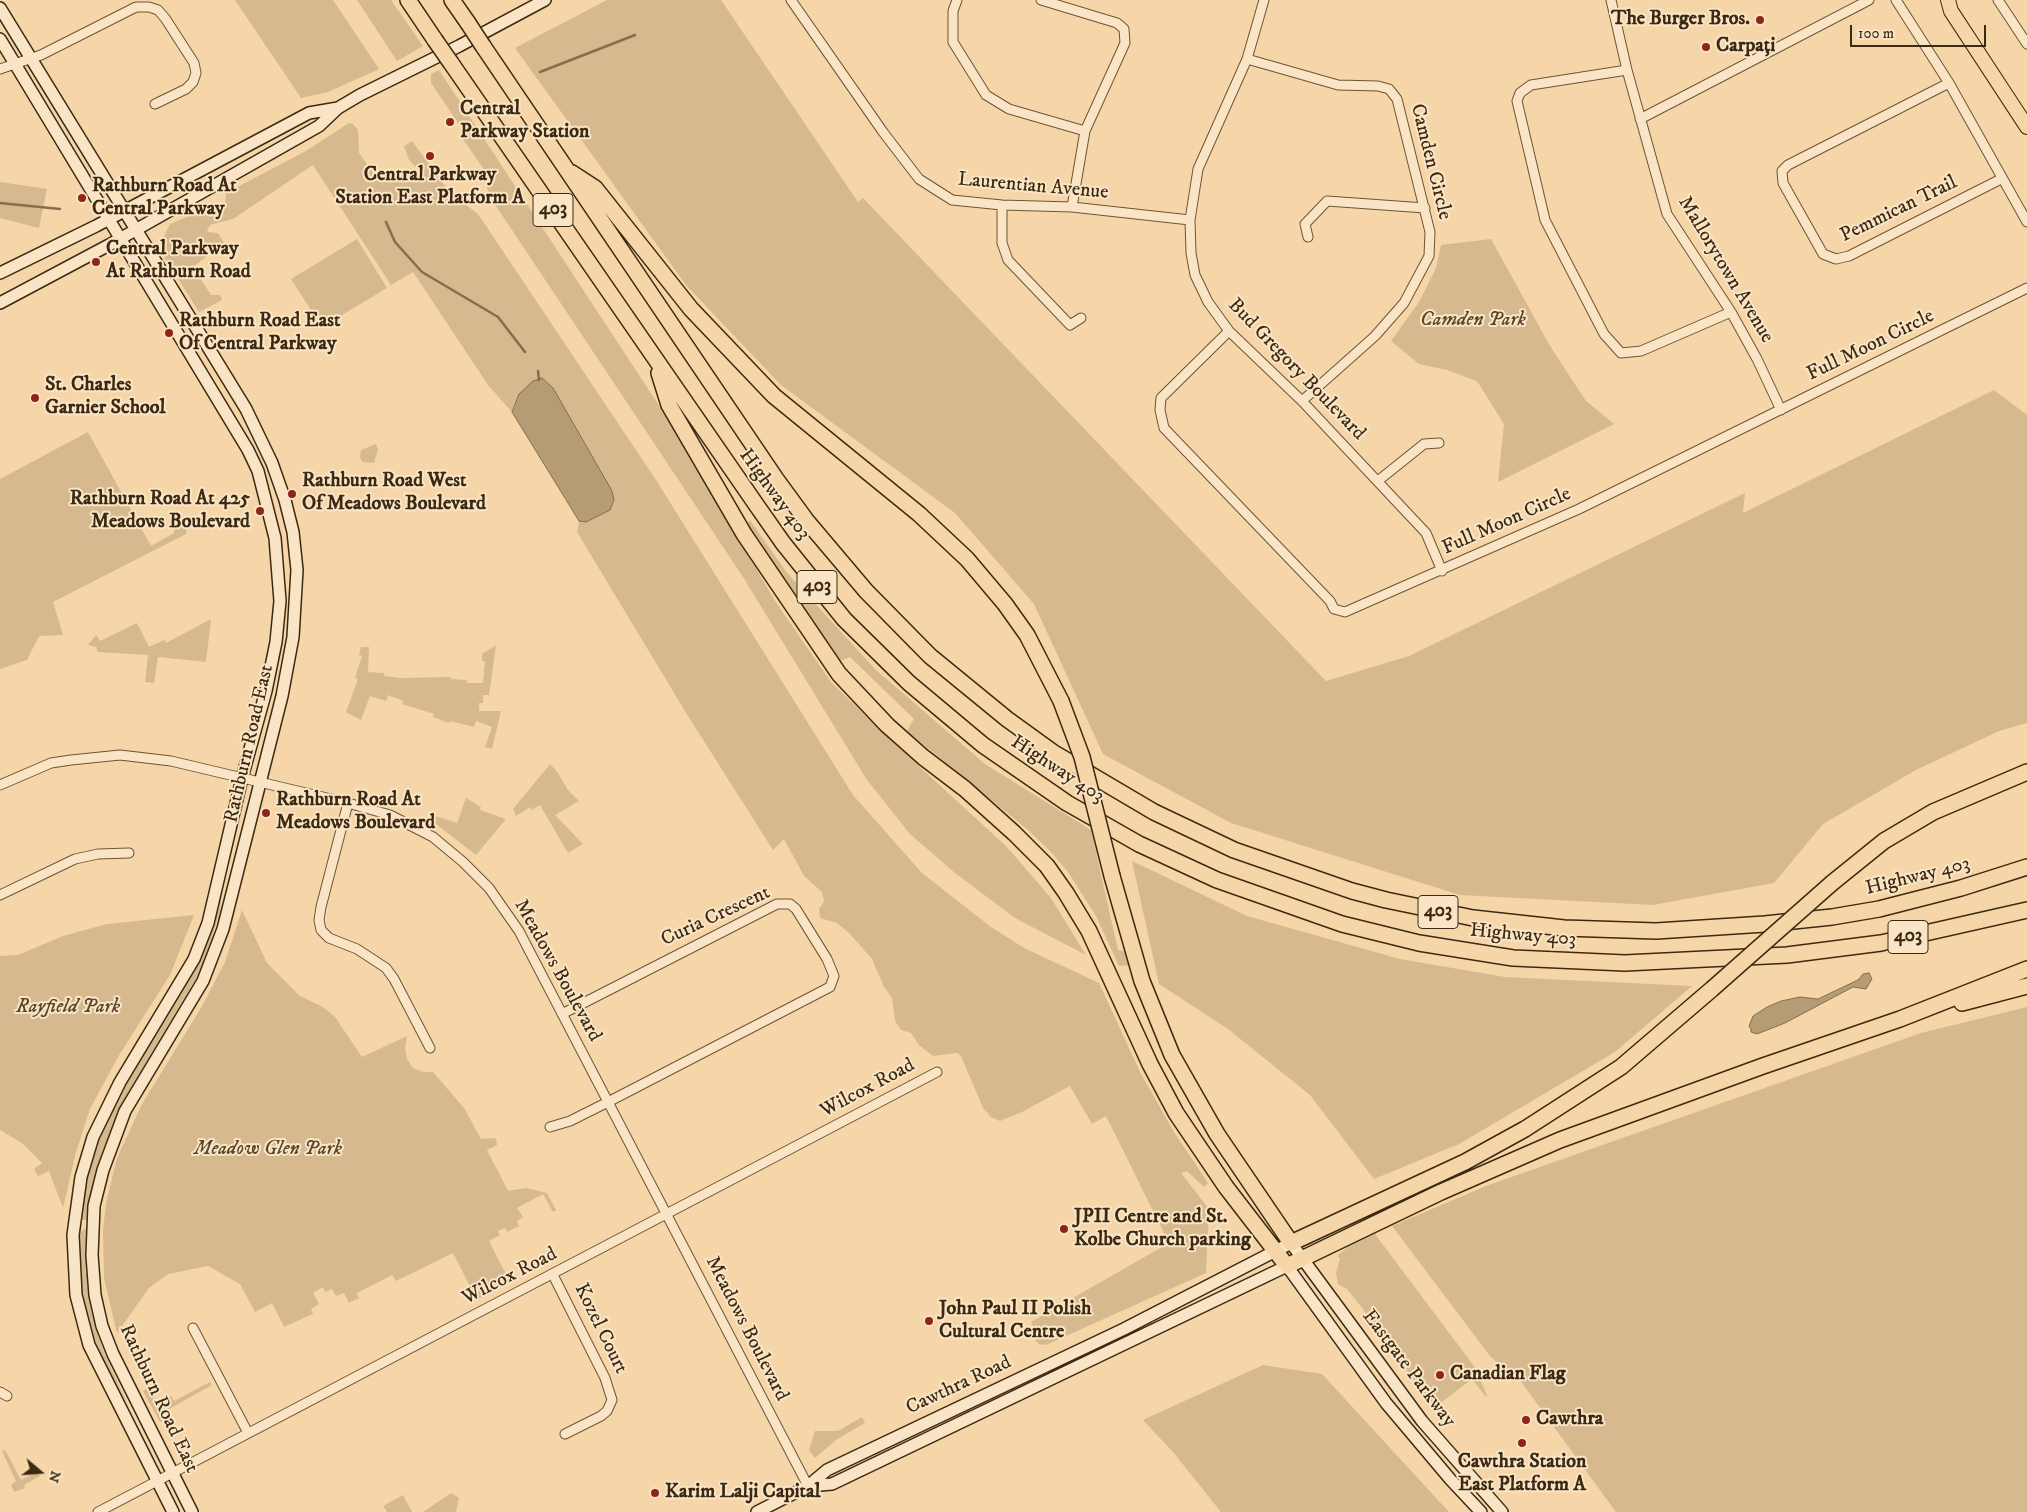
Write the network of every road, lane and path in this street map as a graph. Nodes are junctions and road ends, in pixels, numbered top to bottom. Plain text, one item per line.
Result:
1 (408, 0) edge
2 (452, 0) edge
3 (545, 0) edge
4 (792, 0) edge
5 (956, 0) edge
6 (1041, 0) edge
7 (1264, 0) edge
8 (1611, 0) edge
9 (1869, 0) edge
10 (1896, 0) edge
11 (1938, 0) edge
12 (1998, 0) edge
13 (1950, 5) edge
14 (0, 8) edge
15 (0, 39) edge
16 (2027, 44) edge
17 (32, 58) junction
18 (1247, 59) junction
19 (15, 63) junction
20 (0, 69) edge
21 (1627, 70) junction
22 (1949, 83) junction
23 (155, 104) dead end
24 (338, 108) junction
25 (1640, 119) junction
26 (2027, 127) edge
27 (1085, 131) junction
28 (565, 168) junction
29 (2001, 179) junction
30 (1002, 205) junction
31 (1072, 207) junction
32 (1425, 208) junction
33 (125, 211) junction
34 (109, 219) junction
35 (1190, 220) junction
36 (2027, 222) edge
37 (136, 229) junction
38 (1308, 237) dead end
39 (121, 238) junction
40 (0, 273) edge
41 (2027, 288) edge
42 (0, 303) edge
43 (1732, 312) junction
44 (1081, 318) dead end
45 (1229, 331) junction
46 (654, 358) junction
47 (1302, 401) junction
48 (1781, 410) junction
49 (1439, 443) dead end
50 (1379, 480) junction
51 (1442, 571) junction
52 (2027, 762) edge
53 (2027, 772) edge
54 (242, 778) junction
55 (261, 782) junction
56 (0, 785) edge
57 (1965, 797) junction
58 (348, 802) junction
59 (129, 853) dead end
60 (2027, 868) edge
61 (0, 895) edge
62 (2027, 910) edge
63 (2027, 969) edge
64 (2027, 986) edge
65 (562, 1014) junction
66 (1900, 1019) junction
67 (430, 1048) dead end
68 (938, 1072) dead end
69 (608, 1102) junction
70 (550, 1127) dead end
71 (667, 1214) junction
72 (1291, 1243) junction
73 (1274, 1250) junction
74 (1303, 1258) junction
75 (1287, 1266) junction
76 (553, 1275) junction
77 (193, 1328) dead end
78 (248, 1433) junction
79 (565, 1434) dead end
80 (172, 1472) junction
81 (157, 1480) junction
82 (808, 1486) junction
83 (98, 1512) edge
84 (173, 1512) edge
85 (192, 1512) edge
86 (757, 1512) edge
87 (1481, 1512) edge
88 (1502, 1512) edge

1 - 46 highway, Highway 403 / 403, bridge
2 - 28 highway, Highway 403 / 403, bridge
3 - 24 street
4 - 30 street, Laurentian Avenue
5 - 27 street
6 - 27 street
7 - 18 street, Bud Gregory Boulevard
8 - 21 street, Mallorytown Avenue
9 - 25 street
10 - 22 street
11 - 13 main road
12 - 16 street
13 - 26 main road
14 - 17 street, Rathburn Road East
15 - 19 street, Rathburn Road East
17 - 19 street
17 - 23 street
17 - 33 street, Rathburn Road East
18 - 32 street, Camden Circle
18 - 35 street, Bud Gregory Boulevard
19 - 20 street
19 - 34 street, Rathburn Road East
21 - 25 street, Mallorytown Avenue
21 - 43 street
22 - 29 street
22 - 29 street, Pemmican Trail
24 - 33 street
24 - 37 street
25 - 43 street, Mallorytown Avenue
27 - 31 street
28 - 60 highway, Highway 403 / 403
28 - 72 highway, bridge
29 - 36 street
30 - 31 street, Laurentian Avenue
30 - 44 street
31 - 35 street, Laurentian Avenue
32 - 38 street
32 - 47 street, Camden Circle
33 - 34 street
33 - 37 street, Rathburn Road East
34 - 39 street, Rathburn Road East
34 - 40 street
35 - 45 street, Bud Gregory Boulevard
37 - 39 street
37 - 55 street, Rathburn Road East
39 - 42 street
39 - 54 street, Rathburn Road East
41 - 48 street, Full Moon Circle
43 - 48 street, Mallorytown Avenue
45 - 47 street, Bud Gregory Boulevard
45 - 51 street, Full Moon Circle
46 - 62 highway, Highway 403 / 403
46 - 73 highway
47 - 50 street, Bud Gregory Boulevard
48 - 51 street, Full Moon Circle
49 - 50 street
50 - 51 street, Bud Gregory Boulevard
52 - 57 highway
53 - 57 highway
54 - 55 street, Meadows Boulevard
54 - 56 street, Meadows Boulevard
54 - 81 street, Rathburn Road East
55 - 58 street, Meadows Boulevard
55 - 80 street, Rathburn Road East
57 - 72 highway, bridge
58 - 65 street, Meadows Boulevard
58 - 67 street
59 - 61 street
63 - 66 highway
64 - 66 highway
65 - 69 street, Meadows Boulevard
65 - 69 street, Curia Crescent
66 - 74 highway
68 - 71 street, Wilcox Road
69 - 70 street, Curia Crescent
69 - 71 street, Meadows Boulevard
71 - 76 street, Wilcox Road
71 - 82 street, Meadows Boulevard
72 - 73 street, Cawthra Road
72 - 74 street, Eastgate Parkway
73 - 75 highway
73 - 82 street, Cawthra Road
74 - 75 highway
74 - 88 street, Eastgate Parkway
75 - 82 street, Cawthra Road
75 - 87 street, Eastgate Parkway
76 - 78 street, Wilcox Road
76 - 79 street, Kozel Court
77 - 78 street
78 - 80 street, Wilcox Road
80 - 81 street, Wilcox Road
80 - 85 street, Rathburn Road East
81 - 83 street, Wilcox Road
81 - 84 street, Rathburn Road East
82 - 86 street, Cawthra Road

